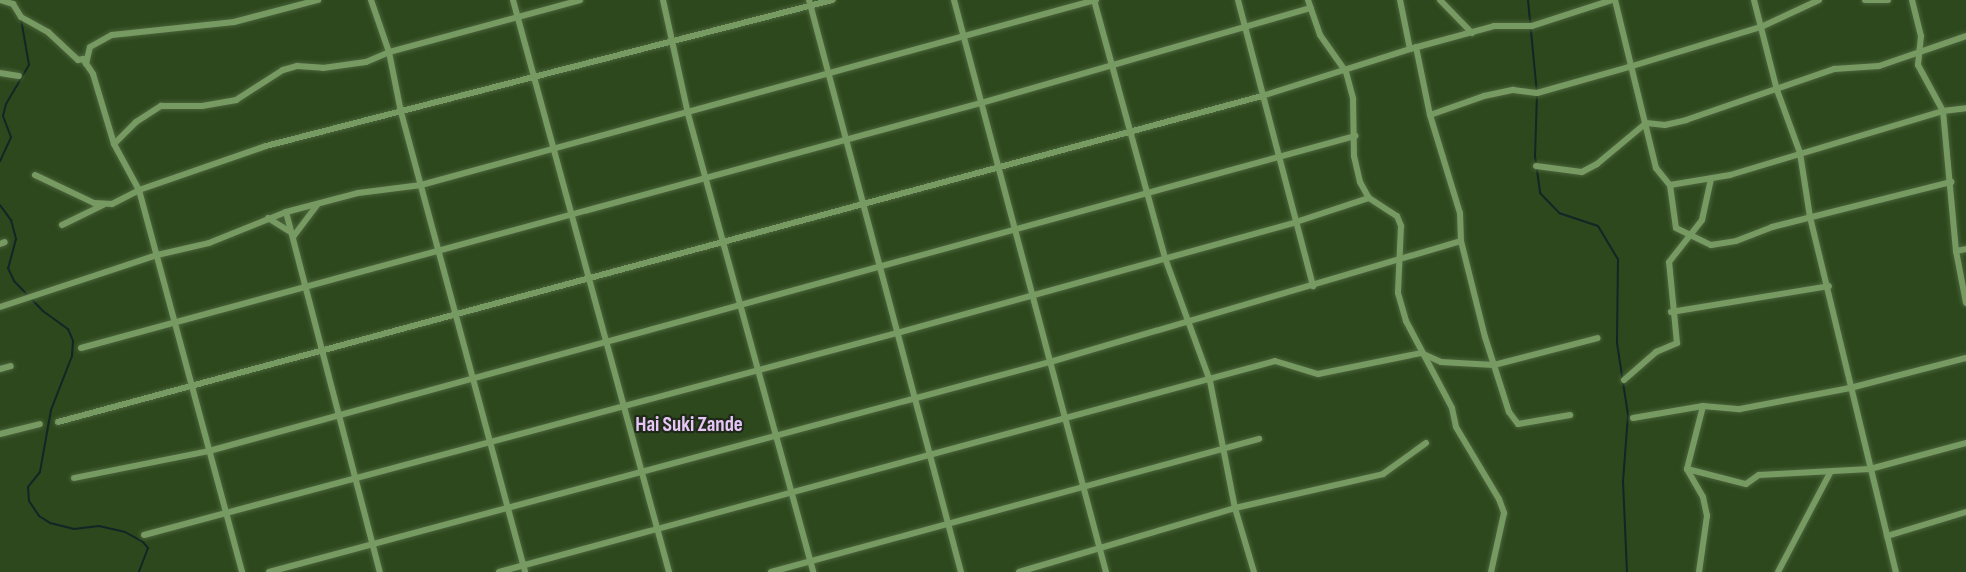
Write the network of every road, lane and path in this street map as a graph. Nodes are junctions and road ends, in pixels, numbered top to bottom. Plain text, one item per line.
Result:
1 (0, 0) edge
2 (318, 0) edge
3 (370, 0) edge
4 (513, 0) edge
5 (580, 0) edge
6 (663, 0) edge
7 (832, 0) edge
8 (954, 0) edge
9 (1095, 0) edge
10 (1238, 0) edge
11 (1308, 0) edge
12 (1400, 0) edge
13 (1440, 0) edge
14 (1613, 0) edge
15 (1754, 0) edge
16 (1819, 0) edge
17 (1865, 0) edge
18 (1888, 0) edge
19 (1912, 0) edge
20 (810, 3) edge
21 (1311, 8) junction
22 (518, 15) junction
23 (1245, 26) junction
24 (1761, 27) junction
25 (1472, 33) junction
26 (963, 35) junction
27 (1966, 36) edge
28 (674, 42) junction
29 (1413, 48) junction
30 (388, 52) junction
31 (1917, 53) junction
32 (86, 64) junction
33 (1111, 65) junction
34 (1629, 67) junction
35 (1346, 72) junction
36 (0, 73) edge
37 (828, 73) junction
38 (19, 76) dead end
39 (534, 80) junction
40 (1777, 90) junction
41 (1262, 96) junction
42 (981, 103) junction
43 (1966, 108) edge
44 (1943, 111) junction
45 (401, 112) junction
46 (688, 114) junction
47 (1430, 115) junction
48 (1646, 123) junction
49 (1130, 132) junction
50 (1355, 136) junction
51 (844, 138) junction
52 (114, 144) junction
53 (555, 149) junction
54 (1800, 153) junction
55 (1280, 154) junction
56 (1536, 166) dead end
57 (999, 168) junction
58 (35, 175) dead end
59 (705, 178) junction
60 (1711, 179) junction
61 (1951, 182) junction
62 (421, 185) junction
63 (1670, 185) junction
64 (139, 190) junction
65 (1146, 192) junction
66 (1369, 198) junction
67 (320, 202) junction
68 (862, 204) junction
69 (103, 205) junction
70 (286, 212) junction
71 (573, 216) junction
72 (1810, 217) junction
73 (267, 218) junction
74 (1296, 222) junction
75 (62, 225) dead end
76 (1016, 229) junction
77 (1688, 234) junction
78 (292, 235) junction
79 (1461, 242) junction
80 (723, 244) junction
81 (1966, 249) edge
82 (438, 250) junction
83 (1956, 252) junction
84 (157, 255) junction
85 (1165, 258) junction
86 (1397, 263) junction
87 (879, 268) junction
88 (591, 280) junction
89 (1313, 286) junction
90 (1829, 286) junction
91 (304, 287) junction
92 (1032, 295) junction
93 (1966, 303) edge
94 (740, 305) junction
95 (0, 307) edge
96 (1671, 312) junction
97 (456, 315) junction
98 (175, 323) junction
99 (1188, 324) junction
100 (897, 333) junction
101 (1598, 338) dead end
102 (607, 342) junction
103 (81, 348) dead end
104 (321, 352) junction
105 (1421, 353) junction
106 (1966, 358) edge
107 (1050, 362) junction
108 (1494, 364) junction
109 (11, 366) dead end
110 (0, 369) edge
111 (758, 371) junction
112 (473, 379) junction
113 (1624, 380) dead end
114 (1210, 381) junction
115 (192, 388) junction
116 (1850, 388) junction
117 (914, 397) junction
118 (625, 406) junction
119 (1703, 406) junction
120 (338, 415) junction
121 (1570, 415) dead end
122 (1633, 418) dead end
123 (1065, 421) junction
124 (58, 422) dead end
125 (40, 424) dead end
126 (0, 434) edge
127 (776, 436) junction
128 (1259, 439) dead end
129 (490, 442) junction
130 (1426, 443) dead end
131 (1966, 443) edge
132 (1223, 447) junction
133 (209, 451) junction
134 (930, 458) junction
135 (1688, 469) junction
136 (1870, 469) junction
137 (642, 471) junction
138 (1830, 473) junction
139 (74, 478) dead end
140 (356, 480) junction
141 (1084, 485) junction
142 (791, 493) junction
143 (1235, 508) junction
144 (508, 509) junction
145 (1966, 512) edge
146 (226, 513) junction
147 (948, 524) junction
148 (658, 530) junction
149 (144, 535) dead end
150 (1887, 536) junction
151 (373, 544) junction
152 (1100, 548) junction
153 (810, 561) junction
154 (522, 564) junction
155 (242, 572) edge
156 (269, 572) edge
157 (381, 572) edge
158 (499, 572) edge
159 (525, 572) edge
160 (669, 572) edge
161 (771, 572) edge
162 (813, 572) edge
163 (961, 572) edge
164 (1019, 572) edge
165 (1106, 572) edge
166 (1254, 572) edge
167 (1491, 572) edge
168 (1699, 572) edge
169 (1778, 572) edge
170 (1896, 572) edge

1 - 32 street
2 - 32 street
3 - 30 street
4 - 22 street
5 - 22 street
6 - 28 street
7 - 20 street
8 - 26 street
9 - 26 street
9 - 33 street
10 - 23 street
11 - 21 street
12 - 29 street
13 - 25 street
14 - 25 street
14 - 34 street
15 - 24 street
16 - 24 street
17 - 18 street
19 - 31 street
20 - 28 street
20 - 37 street
21 - 23 street
21 - 35 street
22 - 30 street
22 - 39 street
23 - 33 street
23 - 41 street
24 - 34 street
24 - 40 street
25 - 29 street
26 - 37 street
26 - 42 street
27 - 31 street
28 - 39 street
28 - 46 street
29 - 35 street
29 - 47 street
30 - 45 street
30 - 52 street
31 - 40 street
31 - 44 street
32 - 52 street
33 - 42 street
33 - 49 street
34 - 47 street
34 - 48 street
35 - 41 street
35 - 50 street
36 - 38 street
37 - 46 street
37 - 51 street
39 - 45 street
39 - 53 street
40 - 48 street
40 - 54 street
41 - 49 street
41 - 55 street
42 - 51 street
42 - 57 street
43 - 44 street
44 - 54 street
44 - 61 street
45 - 62 street
45 - 64 street
46 - 53 street
46 - 59 street
47 - 79 street
48 - 56 street
48 - 63 street
49 - 57 street
49 - 65 street
50 - 55 street
50 - 66 street
51 - 59 street
51 - 68 street
52 - 64 street
53 - 62 street
53 - 71 street
54 - 60 street
54 - 72 street
55 - 65 street
55 - 74 street
57 - 68 street
57 - 76 street
58 - 69 street
59 - 71 street
59 - 80 street
60 - 63 street
60 - 77 street
61 - 72 street
61 - 83 street
62 - 67 street
62 - 82 street
63 - 77 street
64 - 69 street
64 - 84 street
65 - 76 street
65 - 85 street
66 - 74 street
66 - 86 street
67 - 70 street
67 - 78 street
68 - 80 street
68 - 87 street
69 - 75 street
70 - 73 street
70 - 78 street
71 - 82 street
71 - 88 street
72 - 77 street
72 - 90 street
73 - 78 street
73 - 84 street
74 - 85 street
74 - 89 street
76 - 87 street
76 - 92 street
77 - 96 street
78 - 91 street
79 - 86 street
79 - 108 street
80 - 88 street
80 - 94 street
81 - 83 street
82 - 91 street
82 - 97 street
83 - 93 street
84 - 95 street
84 - 98 street
85 - 92 street
85 - 99 street
86 - 89 street
86 - 105 street
87 - 94 street
87 - 100 street
88 - 97 street
88 - 102 street
89 - 99 street
90 - 96 street
90 - 116 street
91 - 98 street
91 - 104 street
92 - 100 street
92 - 107 street
94 - 102 street
94 - 111 street
96 - 113 street
97 - 104 street
97 - 112 street
98 - 103 street
98 - 115 street
99 - 107 street
99 - 114 street
100 - 111 street
100 - 117 street
101 - 108 street
102 - 112 street
102 - 118 street
104 - 115 street
104 - 120 street
105 - 108 street
105 - 114 street
105 - 167 street
106 - 116 street
107 - 117 street
107 - 123 street
108 - 121 street
109 - 110 street
111 - 118 street
111 - 127 street
112 - 120 street
112 - 129 street
114 - 123 street
114 - 132 street
115 - 124 street
115 - 133 street
116 - 119 street
116 - 136 street
117 - 127 street
117 - 134 street
118 - 129 street
118 - 137 street
119 - 122 street
119 - 135 street
120 - 133 street
120 - 140 street
123 - 134 street
123 - 141 street
125 - 126 street
127 - 137 street
127 - 142 street
128 - 132 street
129 - 140 street
129 - 144 street
130 - 143 street
131 - 136 street
132 - 141 street
132 - 143 street
133 - 139 street
133 - 146 street
134 - 142 street
134 - 147 street
135 - 138 street
135 - 168 street
136 - 138 street
136 - 150 street
137 - 144 street
137 - 148 street
138 - 169 street
140 - 146 street
140 - 151 street
141 - 147 street
141 - 152 street
142 - 148 street
142 - 153 street
143 - 152 street
143 - 166 street
144 - 151 street
144 - 154 street
145 - 150 street
146 - 149 street
146 - 155 street
147 - 153 street
147 - 163 street
148 - 154 street
148 - 160 street
150 - 170 street
151 - 156 street
151 - 157 street
152 - 164 street
152 - 165 street
153 - 161 street
153 - 162 street
154 - 158 street
154 - 159 street

